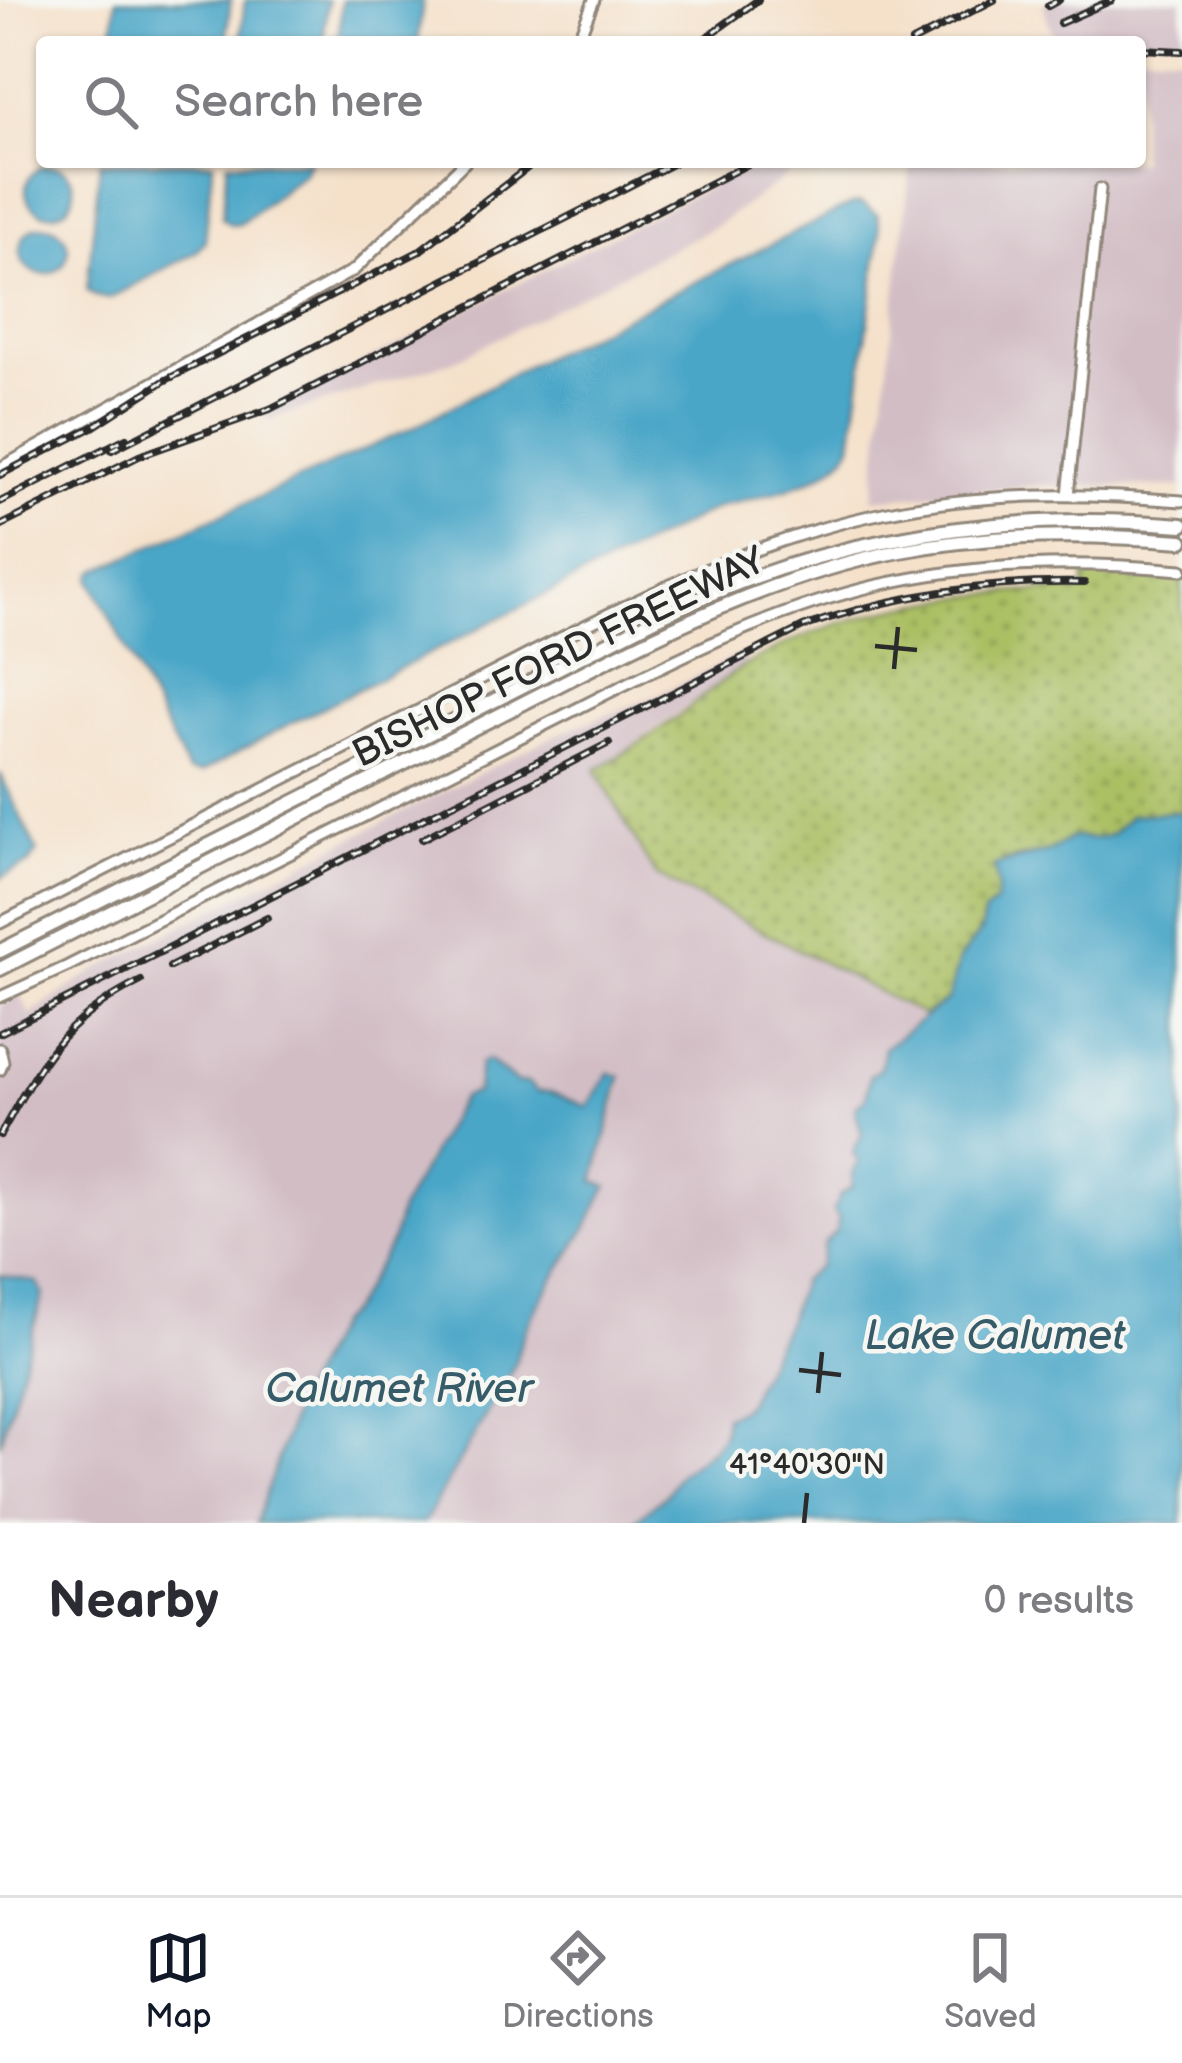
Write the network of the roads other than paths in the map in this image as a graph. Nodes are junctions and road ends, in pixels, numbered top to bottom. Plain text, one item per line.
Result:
1 (594, 0) edge
2 (579, 36) edge
3 (459, 168) edge
4 (1100, 189) dead end
5 (0, 468) edge
6 (1068, 495) junction
7 (1182, 501) edge
8 (1182, 525) edge
9 (1182, 541) edge
10 (1182, 570) edge
11 (0, 923) edge
12 (0, 951) edge
13 (0, 969) edge
14 (0, 997) edge
15 (0, 1049) edge
16 (0, 1070) edge

1 - 2 street
3 - 5 street
4 - 6 street
6 - 7 street
6 - 11 street
8 - 12 highway, BISHOP FORD FREEWAY
9 - 13 highway, BISHOP FORD FREEWAY
10 - 14 street
15 - 16 street

